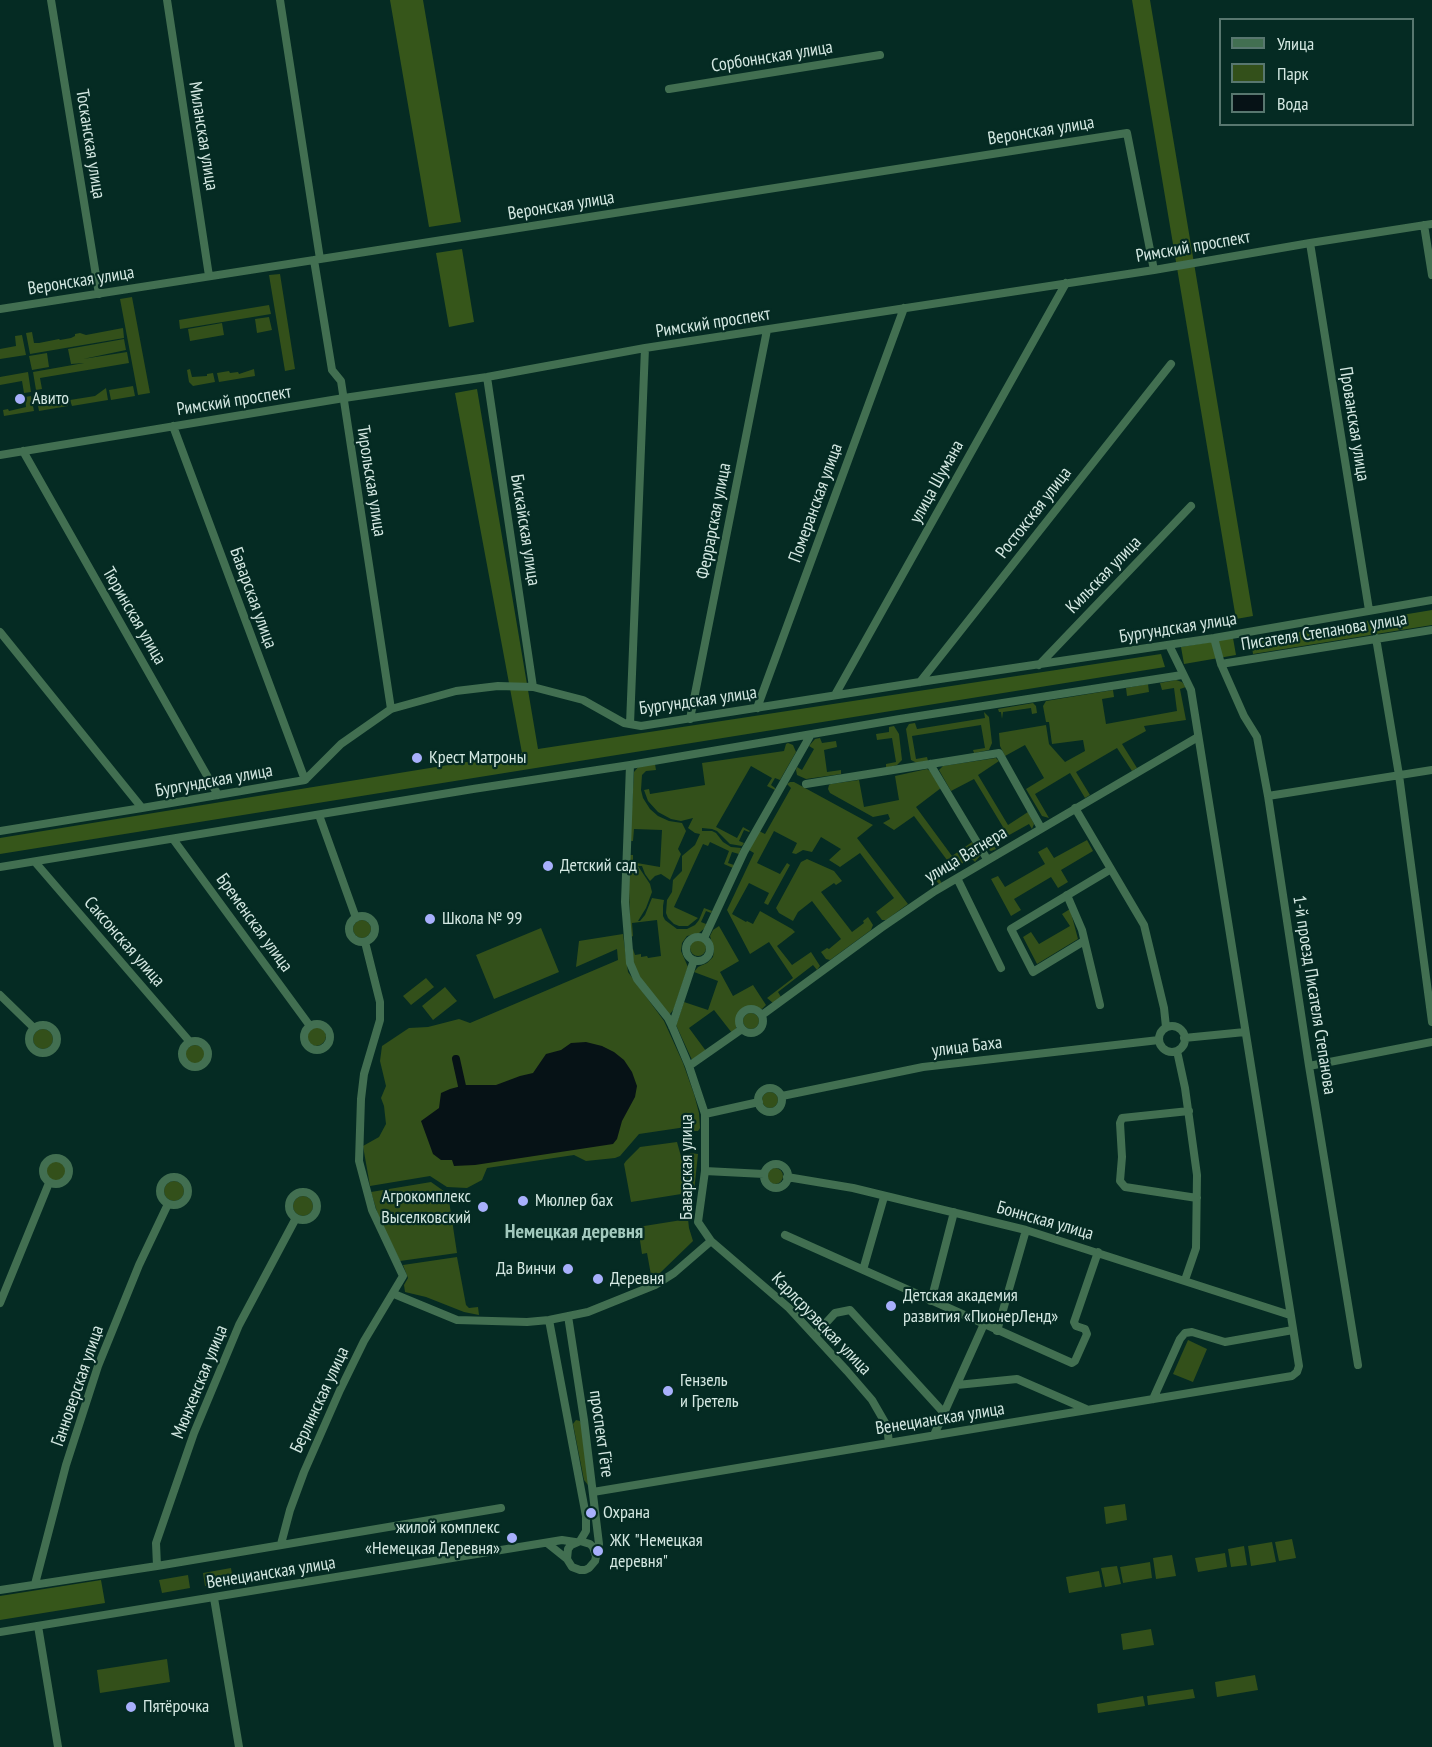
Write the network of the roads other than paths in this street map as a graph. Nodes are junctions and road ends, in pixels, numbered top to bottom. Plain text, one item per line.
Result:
1 (51, 0) edge
2 (167, 0) edge
3 (280, 0) edge
4 (880, 55) dead end
5 (669, 89) dead end
6 (1428, 224) edge
7 (1310, 243) junction
8 (317, 260) junction
9 (1154, 270) junction
10 (1432, 274) edge
11 (209, 276) junction
12 (1066, 283) junction
13 (99, 294) junction
14 (904, 308) junction
15 (0, 309) edge
16 (767, 330) junction
17 (645, 348) junction
18 (1171, 364) dead end
19 (487, 377) junction
20 (344, 398) junction
21 (173, 426) junction
22 (23, 451) junction
23 (0, 455) edge
24 (1191, 506) dead end
25 (1432, 600) edge
26 (1370, 610) junction
27 (1432, 630) edge
28 (0, 632) edge
29 (1214, 638) junction
30 (1377, 638) junction
31 (1169, 645) junction
32 (1039, 664) junction
33 (1221, 664) junction
34 (1182, 675) junction
35 (920, 682) junction
36 (533, 687) junction
37 (835, 695) junction
38 (757, 708) junction
39 (391, 709) junction
40 (690, 719) junction
41 (630, 724) junction
42 (810, 735) junction
43 (1198, 737) junction
44 (930, 764) junction
45 (630, 765) junction
46 (1432, 770) edge
47 (1399, 775) junction
48 (305, 780) junction
49 (806, 784) dead end
50 (218, 795) junction
51 (1268, 796) junction
52 (142, 808) junction
53 (1075, 808) junction
54 (319, 815) junction
55 (1041, 828) junction
56 (0, 830) edge
57 (173, 839) junction
58 (987, 859) junction
59 (35, 862) junction
60 (0, 867) edge
61 (1111, 869) junction
62 (957, 878) junction
63 (1066, 895) junction
64 (356, 918) junction
65 (704, 938) junction
66 (1084, 941) junction
67 (365, 942) junction
68 (694, 960) junction
69 (1001, 968) dead end
70 (0, 995) edge
71 (1100, 1005) dead end
72 (762, 1015) junction
73 (1432, 1022) edge
74 (310, 1026) dead end
75 (672, 1026) junction
76 (1166, 1027) junction
77 (34, 1028) dead end
78 (742, 1029) junction
79 (1245, 1032) junction
80 (1184, 1038) junction
81 (1159, 1040) junction
82 (189, 1042) dead end
83 (1432, 1042) edge
84 (1177, 1051) junction
85 (689, 1066) junction
86 (1309, 1066) junction
87 (782, 1096) junction
88 (759, 1102) junction
89 (1188, 1111) junction
90 (705, 1114) junction
91 (705, 1171) junction
92 (764, 1174) junction
93 (787, 1177) junction
94 (49, 1183) dead end
95 (884, 1197) junction
96 (1197, 1198) junction
97 (168, 1204) dead end
98 (954, 1212) junction
99 (296, 1218) dead end
100 (1026, 1230) junction
101 (785, 1235) dead end
102 (711, 1241) junction
103 (1098, 1252) junction
104 (863, 1270) junction
105 (1185, 1280) junction
106 (394, 1294) junction
107 (931, 1300) junction
108 (0, 1303) edge
109 (1290, 1314) junction
110 (568, 1316) junction
111 (549, 1320) junction
112 (984, 1324) junction
113 (997, 1330) junction
114 (1293, 1330) junction
115 (815, 1335) junction
116 (1358, 1365) dead end
117 (957, 1385) junction
118 (1153, 1399) junction
119 (1087, 1410) junction
120 (944, 1413) junction
121 (934, 1435) junction
122 (889, 1443) junction
123 (593, 1492) junction
124 (501, 1508) dead end
125 (580, 1542) junction
126 (547, 1543) junction
127 (281, 1544) junction
128 (596, 1556) junction
129 (567, 1558) junction
130 (157, 1566) junction
131 (35, 1584) junction
132 (0, 1590) edge
133 (214, 1598) junction
134 (38, 1626) junction
135 (0, 1632) edge
136 (58, 1747) edge
137 (239, 1747) edge

1 - 13 street, Тосканская улица
2 - 11 street, Миланская улица
3 - 8 street, Тирольская улица
4 - 5 street, Сорбоннская улица
6 - 7 street, Римский проспект
6 - 10 street
7 - 9 street, Римский проспект
7 - 26 street, Прованская улица
8 - 9 street, Веронская улица
8 - 11 street, Веронская улица
8 - 20 street, Тирольская улица
9 - 12 street, Римский проспект
11 - 13 street, Веронская улица
12 - 14 street, Римский проспект
12 - 37 street, улица Шумана
13 - 15 street, Веронская улица
14 - 16 street, Римский проспект
14 - 38 street, Померанская улица
16 - 17 street, Римский проспект
16 - 40 street, Феррарская улица
17 - 19 street, Римский проспект
17 - 41 street
18 - 35 street, Ростокская улица
19 - 20 street, Римский проспект
19 - 36 street, Бискайская улица
20 - 21 street, Римский проспект
20 - 39 street, Тирольская улица
21 - 22 street, Римский проспект
21 - 48 street, Баварская улица
22 - 23 street, Римский проспект
22 - 50 street, Тюринская улица
24 - 32 street, Кильская улица
25 - 26 street, Бургундская улица
26 - 29 street, Бургундская улица
27 - 30 street, Писателя Степанова улица
28 - 52 street
29 - 31 street, Бургундская улица
29 - 33 street, 1-й проезд Писателя Степанова
30 - 33 street, Писателя Степанова улица
30 - 47 street
31 - 32 street, Бургундская улица
31 - 34 street
32 - 35 street, Бургундская улица
33 - 51 street, 1-й проезд Писателя Степанова
34 - 42 street
34 - 43 street
35 - 37 street, Бургундская улица
36 - 39 street, Бургундская улица
36 - 41 street, Бургундская улица
37 - 38 street, Бургундская улица
38 - 40 street, Бургундская улица
39 - 48 street, Бургундская улица
40 - 41 street, Бургундская улица
42 - 45 street
42 - 65 street
43 - 53 street, улица Вагнера
43 - 79 street
44 - 49 street
44 - 55 street
44 - 58 street
45 - 54 street
45 - 75 street, Баварская улица
46 - 47 street
47 - 51 street
47 - 73 street
48 - 50 street, Бургундская улица
50 - 52 street, Бургундская улица
51 - 86 street, 1-й проезд Писателя Степанова
52 - 56 street, Бургундская улица
53 - 55 street, улица Вагнера
53 - 61 street
54 - 57 street
54 - 64 street
55 - 58 street, улица Вагнера
57 - 59 street
57 - 74 street, Бременская улица
58 - 62 street, улица Вагнера
59 - 60 street
59 - 82 street, Саксонская улица
61 - 63 street
61 - 76 street
62 - 69 street
62 - 72 street, улица Вагнера
63 - 66 street
63 - 66 street
64 - 67 street
64 - 67 street
65 - 68 street
65 - 68 street
66 - 71 street
67 - 106 street, Берлинская улица
68 - 75 street
70 - 77 street
72 - 78 street
72 - 78 street
75 - 85 street, Баварская улица
76 - 80 street
76 - 81 street
78 - 85 street
79 - 80 street
79 - 109 street
80 - 84 street
81 - 84 street
81 - 87 street, улица Баха
83 - 86 street
84 - 89 street
85 - 90 street, Баварская улица
86 - 116 street, 1-й проезд Писателя Степанова
87 - 88 street
87 - 88 street
88 - 90 street
89 - 96 street
89 - 96 street
90 - 91 street, Баварская улица
91 - 92 street
91 - 102 street, Баварская улица
92 - 93 street
92 - 93 street
93 - 95 street, Боннская улица
94 - 108 street
95 - 98 street, Боннская улица
95 - 104 street
96 - 105 street
97 - 131 street, Ганноверская улица
98 - 100 street, Боннская улица
98 - 107 street
99 - 130 street, Мюнхенская улица
100 - 103 street, Боннская улица
100 - 113 street
101 - 104 street
102 - 110 street, Баварская улица
102 - 115 street, Карлсруэвская улица
103 - 105 street, Боннская улица
103 - 113 street
104 - 107 street
105 - 109 street, Боннская улица
106 - 111 street, Баварская улица
106 - 127 street, Берлинская улица
107 - 112 street
109 - 114 street
110 - 111 street, Баварская улица
110 - 123 street, проспект Гёте
111 - 125 street, проспект Гёте
112 - 113 street
112 - 117 street
114 - 118 street
114 - 118 street, Венецианская улица
115 - 120 street
115 - 122 street, Карлсруэвская улица
117 - 119 street
117 - 120 street
118 - 119 street, Венецианская улица
119 - 121 street, Венецианская улица
120 - 121 street
121 - 122 street, Венецианская улица
122 - 123 street, Венецианская улица
123 - 128 street, проспект Гёте
124 - 127 street, Венецианская улица
125 - 126 street, Венецианская улица
125 - 128 street
125 - 129 street
126 - 129 street
126 - 133 street, Венецианская улица
127 - 130 street, Венецианская улица
128 - 129 street
130 - 131 street, Венецианская улица
131 - 132 street, Венецианская улица
133 - 134 street, Венецианская улица
133 - 137 street
134 - 135 street, Венецианская улица
134 - 136 street

